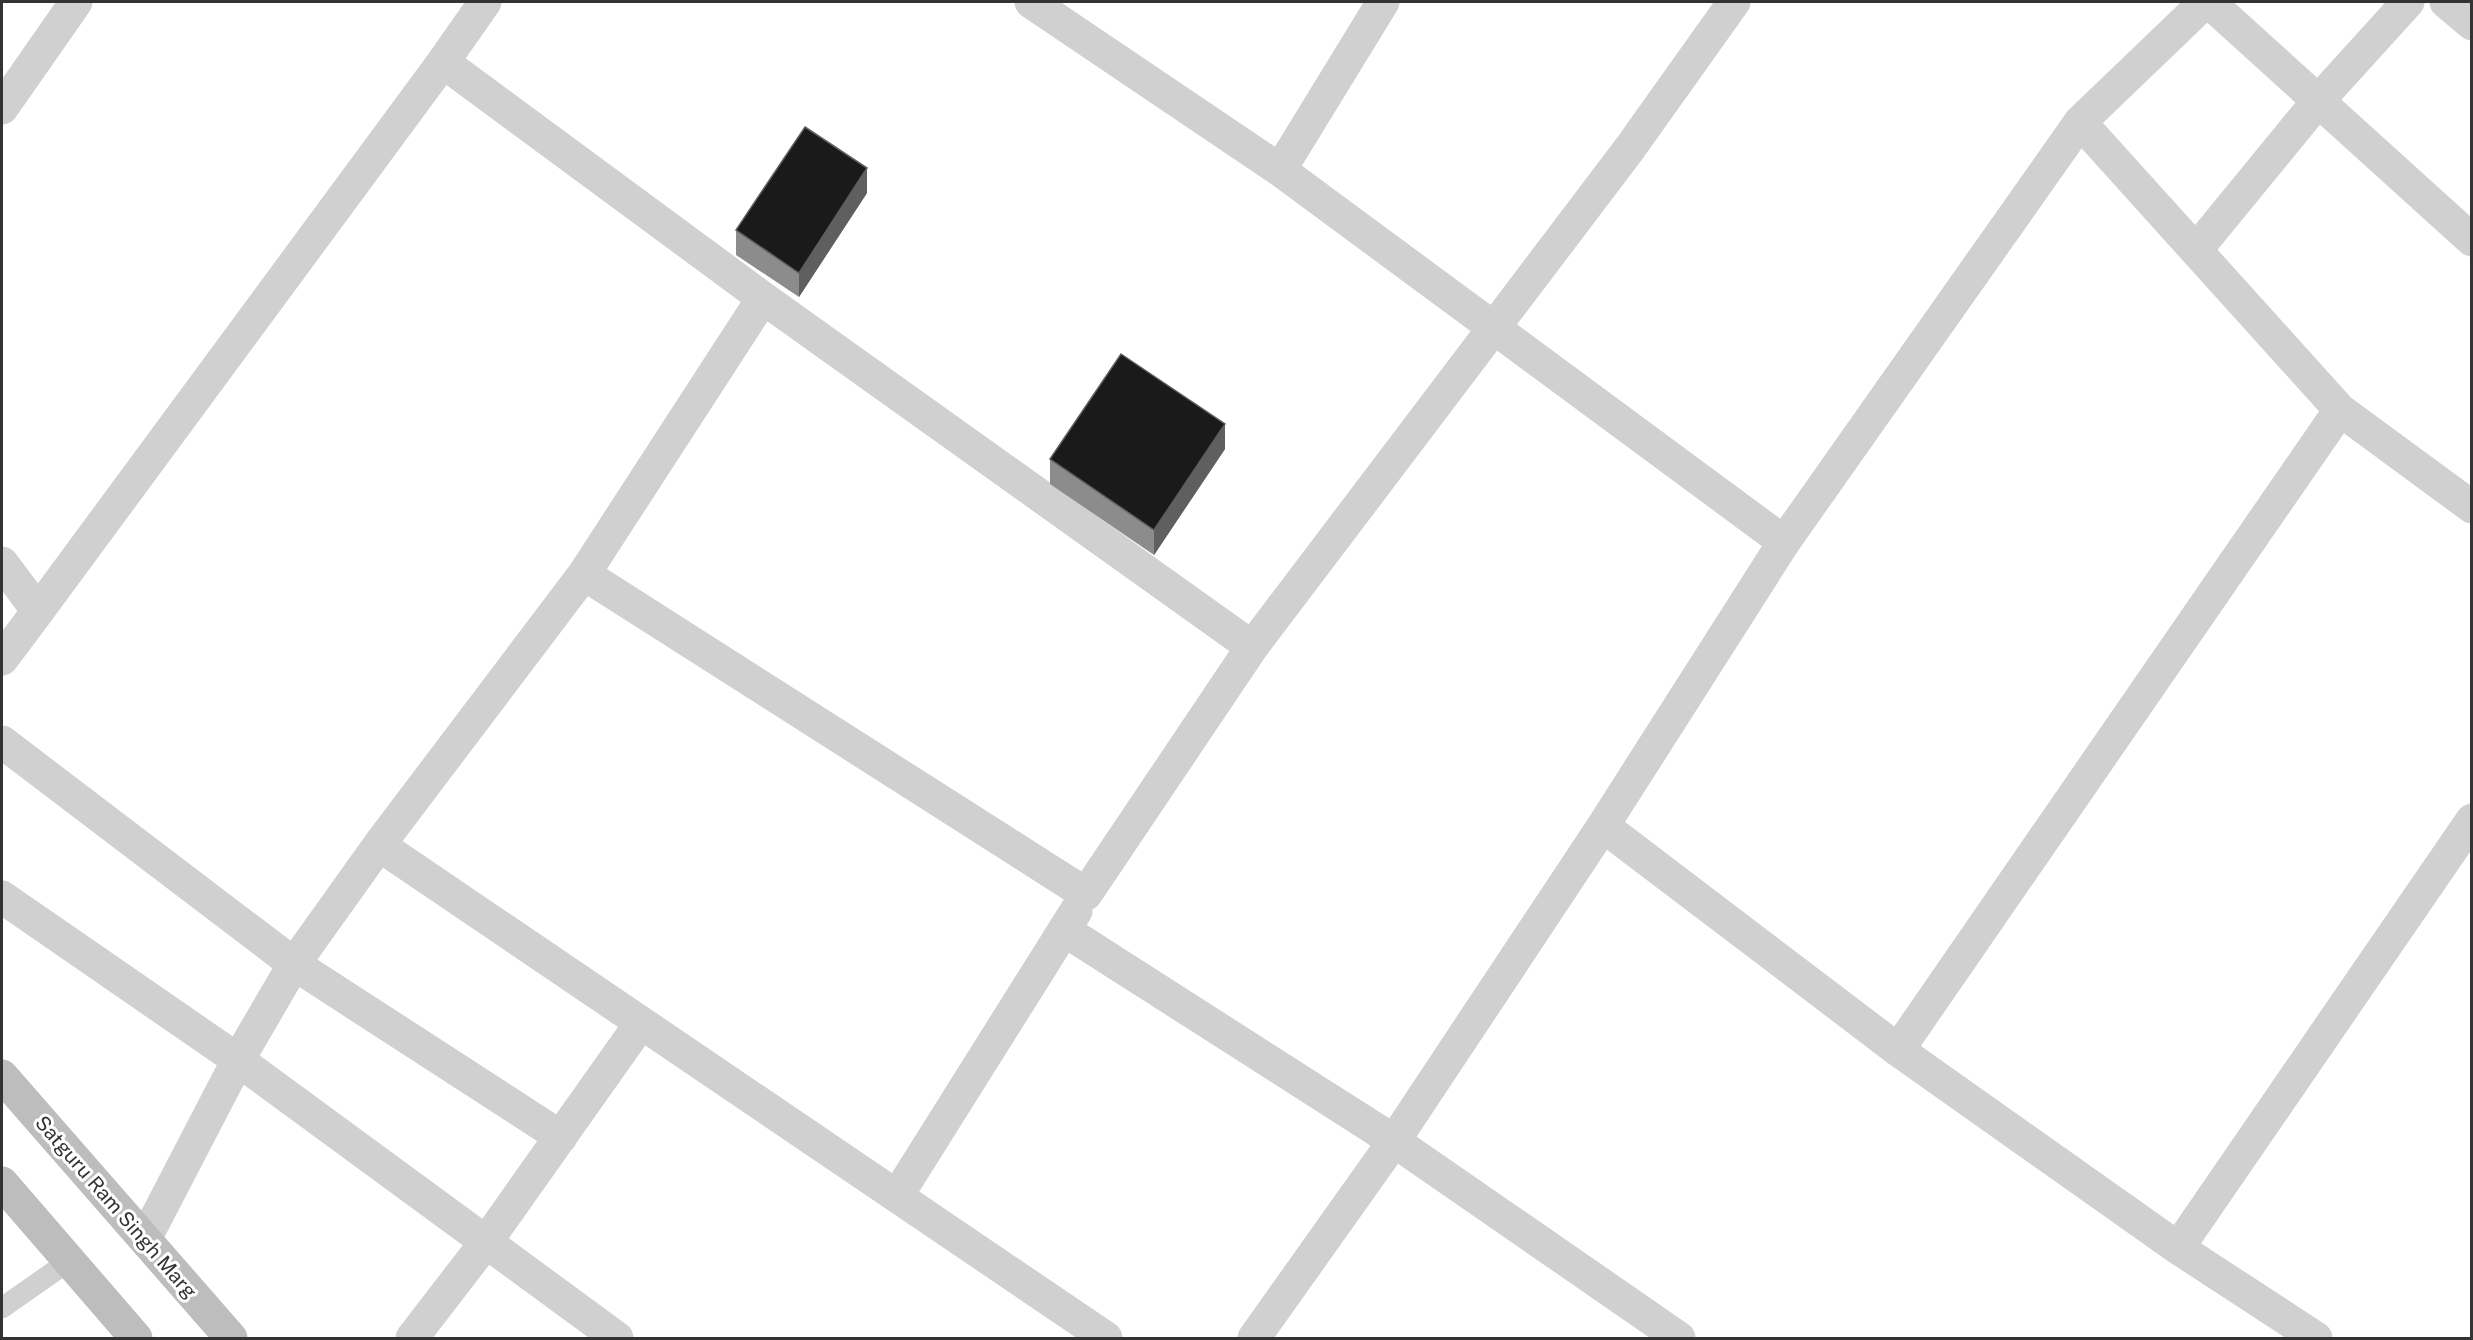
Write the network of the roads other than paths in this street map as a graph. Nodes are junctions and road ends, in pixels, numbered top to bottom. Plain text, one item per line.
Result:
1 (76, 2) edge
2 (485, 2) edge
3 (1031, 2) edge
4 (1383, 2) edge
5 (1734, 2) edge
6 (2207, 2) edge
7 (2408, 2) edge
8 (2446, 2) edge
9 (2472, 24) edge
10 (443, 62) junction
11 (2318, 100) junction
12 (2, 108) edge
13 (2080, 122) junction
14 (1280, 170) junction
15 (2472, 240) edge
16 (2196, 250) junction
17 (763, 298) junction
18 (1492, 327) junction
19 (2340, 410) junction
20 (2472, 507) edge
21 (1784, 542) junction
22 (2, 563) edge
23 (584, 574) junction
24 (38, 611) junction
25 (1252, 647) junction
26 (2, 659) edge
27 (2, 742) edge
28 (2472, 820) edge
29 (1604, 826) junction
30 (379, 845) junction
31 (1086, 894) junction
32 (2, 897) edge
33 (1064, 930) junction
34 (294, 964) junction
35 (641, 1023) junction
36 (1898, 1050) junction
37 (238, 1060) junction
38 (2, 1076) edge
39 (561, 1137) junction
40 (1394, 1141) junction
41 (2, 1184) edge
42 (897, 1196) junction
43 (145, 1239) junction
44 (486, 1242) junction
45 (2178, 1248) junction
46 (69, 1261) junction
47 (2, 1308) edge
48 (608, 1336) edge
49 (136, 1338) edge
50 (231, 1338) edge
51 (412, 1338) edge
52 (1106, 1338) edge
53 (1254, 1338) edge
54 (1679, 1338) edge
55 (2316, 1338) edge

1 - 12 street
2 - 10 street
3 - 14 street
4 - 14 street
5 - 18 street
6 - 11 street
6 - 13 street
7 - 11 street
8 - 9 street
10 - 17 street
10 - 24 street
11 - 15 street
11 - 16 street
13 - 16 street
13 - 21 street
14 - 18 street
16 - 19 street
17 - 23 street
17 - 25 street
18 - 21 street
18 - 25 street
19 - 20 street
19 - 36 street
21 - 29 street
22 - 24 street
23 - 30 street
23 - 31 street
24 - 26 street
25 - 31 street
27 - 34 street
28 - 45 street
29 - 36 street
29 - 40 street
30 - 34 street
30 - 35 street
31 - 33 street
32 - 37 street
33 - 40 street
33 - 42 street
34 - 37 street
34 - 39 street
35 - 39 street
35 - 42 street
36 - 45 street
37 - 43 street
37 - 44 street
38 - 43 main road, Satguru Ram Singh Marg
39 - 44 street
40 - 53 street
40 - 54 street
41 - 46 main road
42 - 52 street
43 - 50 main road, Satguru Ram Singh Marg
44 - 48 street
44 - 51 street
45 - 55 street
46 - 47 lane
46 - 49 main road

